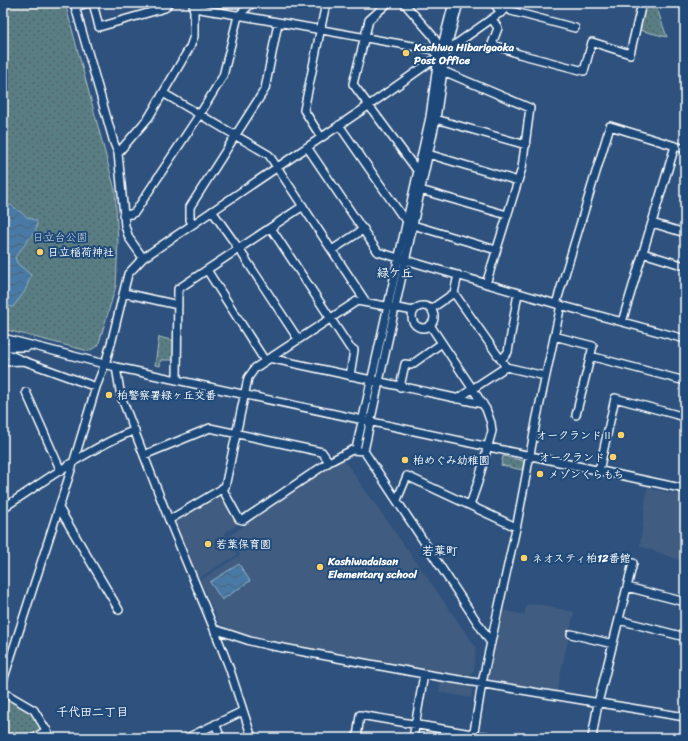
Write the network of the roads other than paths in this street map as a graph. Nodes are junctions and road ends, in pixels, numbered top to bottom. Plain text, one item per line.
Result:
1 (88, 3) edge
2 (93, 3) edge
3 (169, 3) edge
4 (252, 3) edge
5 (326, 3) edge
6 (388, 3) edge
7 (404, 3) edge
8 (453, 3) edge
9 (459, 3) edge
10 (497, 3) edge
11 (642, 3) edge
12 (74, 5) edge
13 (194, 5) edge
14 (511, 5) edge
15 (156, 7) edge
16 (501, 12) junction
17 (239, 14) junction
18 (492, 19) junction
19 (278, 23) junction
20 (575, 28) dead end
21 (321, 30) junction
22 (365, 38) junction
23 (442, 51) junction
24 (443, 71) junction
25 (163, 93) junction
26 (368, 106) junction
27 (200, 114) junction
28 (433, 118) junction
29 (339, 125) junction
30 (236, 135) junction
31 (322, 137) junction
32 (526, 145) junction
33 (675, 146) junction
34 (307, 147) junction
35 (685, 149) edge
36 (118, 153) junction
37 (428, 154) junction
38 (278, 167) junction
39 (418, 171) junction
40 (423, 178) junction
41 (518, 181) junction
42 (417, 189) junction
43 (303, 206) junction
44 (212, 211) junction
45 (123, 215) junction
46 (507, 215) junction
47 (407, 219) junction
48 (652, 223) junction
49 (193, 224) junction
50 (413, 225) junction
51 (271, 228) junction
52 (364, 229) junction
53 (685, 232) edge
54 (239, 249) junction
55 (332, 250) junction
56 (496, 250) junction
57 (643, 253) junction
58 (143, 258) junction
59 (402, 259) junction
60 (685, 266) edge
61 (207, 270) junction
62 (458, 275) junction
63 (486, 284) junction
64 (124, 293) junction
65 (454, 293) junction
66 (518, 293) junction
67 (366, 302) junction
68 (178, 305) junction
69 (558, 305) junction
70 (391, 307) junction
71 (431, 309) junction
72 (414, 311) junction
73 (330, 318) junction
74 (622, 322) junction
75 (430, 325) junction
76 (554, 336) junction
77 (3, 338) edge
78 (298, 339) junction
79 (685, 339) edge
80 (442, 343) junction
81 (3, 348) edge
82 (39, 348) junction
83 (3, 352) edge
84 (590, 356) junction
85 (267, 359) junction
86 (501, 360) junction
87 (24, 361) junction
88 (3, 362) edge
89 (105, 364) junction
90 (116, 367) junction
91 (506, 367) junction
92 (350, 376) junction
93 (545, 376) junction
94 (176, 380) junction
95 (685, 381) edge
96 (375, 382) junction
97 (96, 386) junction
98 (400, 387) junction
99 (472, 389) junction
100 (26, 392) dead end
101 (245, 394) junction
102 (457, 399) junction
103 (483, 404) junction
104 (576, 415) dead end
105 (685, 417) edge
106 (367, 420) junction
107 (135, 430) junction
108 (236, 434) junction
109 (488, 447) junction
110 (360, 450) junction
111 (144, 454) junction
112 (529, 456) junction
113 (74, 462) junction
114 (329, 462) junction
115 (61, 471) junction
116 (599, 471) junction
117 (222, 488) junction
118 (685, 489) edge
119 (397, 500) junction
120 (470, 505) junction
121 (3, 508) edge
122 (59, 508) junction
123 (169, 520) junction
124 (516, 527) junction
125 (634, 563) dead end
126 (627, 587) junction
127 (685, 602) edge
128 (119, 610) dead end
129 (619, 620) junction
130 (214, 628) junction
131 (571, 634) dead end
132 (685, 637) edge
133 (491, 643) junction
134 (613, 644) junction
135 (424, 674) junction
136 (3, 681) edge
137 (482, 683) junction
138 (3, 692) edge
139 (598, 703) junction
140 (242, 711) junction
141 (685, 717) edge
142 (215, 724) junction
143 (415, 724) junction
144 (47, 730) junction
145 (473, 736) edge
146 (34, 738) edge
147 (51, 738) edge
148 (187, 738) edge
149 (221, 738) edge
150 (252, 738) edge
151 (357, 738) edge
152 (413, 738) edge
153 (495, 738) edge
154 (592, 738) edge

1 - 12 street
2 - 15 street
3 - 15 street
4 - 17 street
5 - 21 street
6 - 22 street
7 - 23 street
8 - 23 street
9 - 23 street
10 - 16 street
11 - 18 street
12 - 36 street
13 - 17 street
13 - 25 street
14 - 16 street
14 - 20 street
16 - 18 street
17 - 19 street
17 - 27 street
18 - 23 street
19 - 21 street
19 - 30 street
21 - 22 street
21 - 31 street
22 - 23 street
22 - 26 street
23 - 24 street
23 - 26 street
23 - 28 street
24 - 28 street
24 - 32 street
25 - 27 street
25 - 36 street
26 - 29 street
26 - 39 street
27 - 30 street
27 - 45 street
28 - 32 street
28 - 37 street
28 - 39 street
29 - 31 street
29 - 47 street
30 - 38 street
30 - 49 street
31 - 34 street
32 - 41 street
33 - 35 street
33 - 48 street
33 - 69 street
34 - 38 street
34 - 52 street
36 - 45 street
37 - 40 street
37 - 41 street
38 - 43 street
38 - 44 street
39 - 40 street
39 - 42 street
40 - 42 street
41 - 46 street
42 - 46 street
42 - 47 street
42 - 50 street
43 - 51 street
43 - 55 street
44 - 49 street
44 - 54 street
45 - 58 street
46 - 56 street
47 - 50 street
47 - 59 street
48 - 53 street
48 - 57 street
49 - 58 street
50 - 56 street
50 - 59 street
51 - 54 street
51 - 73 street
52 - 55 street
52 - 59 street
54 - 61 street
54 - 78 street
55 - 67 street
56 - 63 street
57 - 60 street
57 - 74 street
58 - 64 street
59 - 62 street
59 - 70 street
61 - 68 street
61 - 85 street
62 - 63 street
62 - 65 street
63 - 66 street
64 - 68 street
64 - 89 street
65 - 71 street
65 - 86 street
66 - 69 street
66 - 86 street
67 - 70 street
67 - 73 street
68 - 94 street
69 - 74 street
69 - 76 street
70 - 72 street
70 - 96 street
71 - 72 street
71 - 75 street
72 - 75 street
73 - 78 street
73 - 92 street
74 - 79 street
75 - 80 street
76 - 84 street
76 - 93 street
77 - 82 street
78 - 85 street
80 - 98 street
80 - 99 street
81 - 82 street
82 - 89 street
83 - 87 street
84 - 95 street
84 - 104 street
85 - 92 street
85 - 101 street
86 - 91 street
87 - 88 street
87 - 97 street
89 - 90 street
89 - 97 street
90 - 94 street
90 - 107 street
91 - 93 street
91 - 99 street
92 - 96 street
93 - 112 street
94 - 101 street
96 - 98 street
96 - 106 street
97 - 113 street
98 - 102 street
99 - 102 street
99 - 103 street
100 - 115 street
101 - 106 street
101 - 108 street
102 - 103 street
103 - 109 street
105 - 116 street
106 - 109 street
106 - 110 street
107 - 111 street
107 - 113 street
108 - 111 street
108 - 114 street
108 - 117 street
109 - 112 street
109 - 120 street
110 - 114 street
110 - 119 street
111 - 123 street
112 - 116 street
112 - 124 street
113 - 115 street
113 - 122 street
114 - 117 street
115 - 121 street
116 - 118 street
117 - 123 street
119 - 120 street
119 - 133 street
120 - 124 street
122 - 128 street
122 - 136 street
123 - 130 street
124 - 133 street
125 - 126 street
126 - 127 street
126 - 129 street
129 - 132 street
129 - 134 street
130 - 135 street
130 - 140 street
131 - 134 street
133 - 137 street
134 - 139 street
135 - 137 street
135 - 143 street
137 - 139 street
137 - 145 street
138 - 144 street
139 - 141 street
139 - 154 street
140 - 142 street
140 - 150 street
142 - 148 street
142 - 149 street
143 - 145 street
143 - 151 street
143 - 152 street
144 - 146 street
144 - 147 street
145 - 153 street

